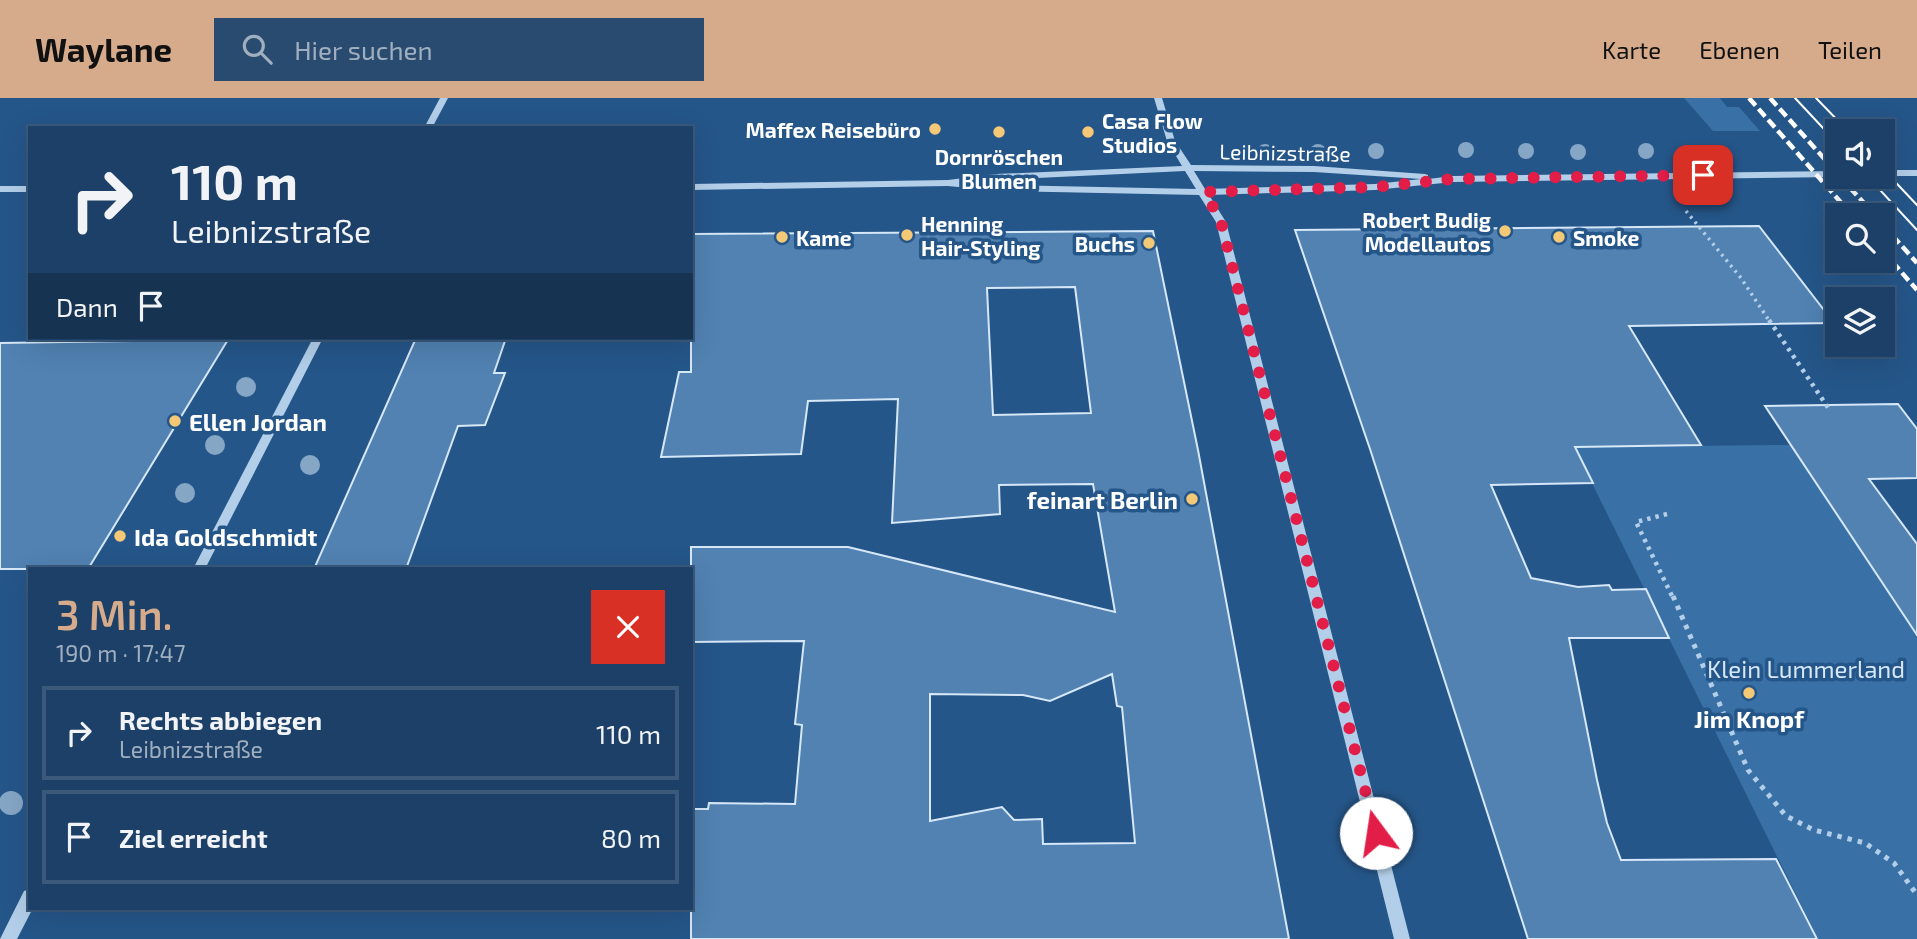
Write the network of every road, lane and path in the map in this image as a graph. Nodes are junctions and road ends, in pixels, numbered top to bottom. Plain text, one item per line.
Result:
1 (444, 98) edge
2 (1158, 98) edge
3 (429, 126) edge
4 (1188, 168) junction
5 (1895, 173) edge
6 (1917, 173) edge
7 (1825, 174) edge
8 (1453, 179) junction
9 (948, 183) junction
10 (693, 187) edge
11 (28, 188) edge
12 (0, 189) edge
13 (1205, 192) junction
14 (1686, 211) dead end
15 (317, 340) edge
16 (1829, 409) dead end
17 (1667, 514) dead end
18 (200, 567) edge
19 (1917, 895) edge
20 (28, 901) edge
21 (8, 939) edge
22 (1402, 939) edge

1 - 3 street
2 - 4 street
4 - 8 street, Leibnizstraße
4 - 9 street, Leibnizstraße
4 - 13 street
5 - 6 street
7 - 8 street, Leibnizstraße
8 - 13 street, Leibnizstraße
9 - 10 street, Leibnizstraße
9 - 13 street, Leibnizstraße
11 - 12 street
13 - 22 street
14 - 16 path
15 - 18 street
17 - 19 path
20 - 21 street

